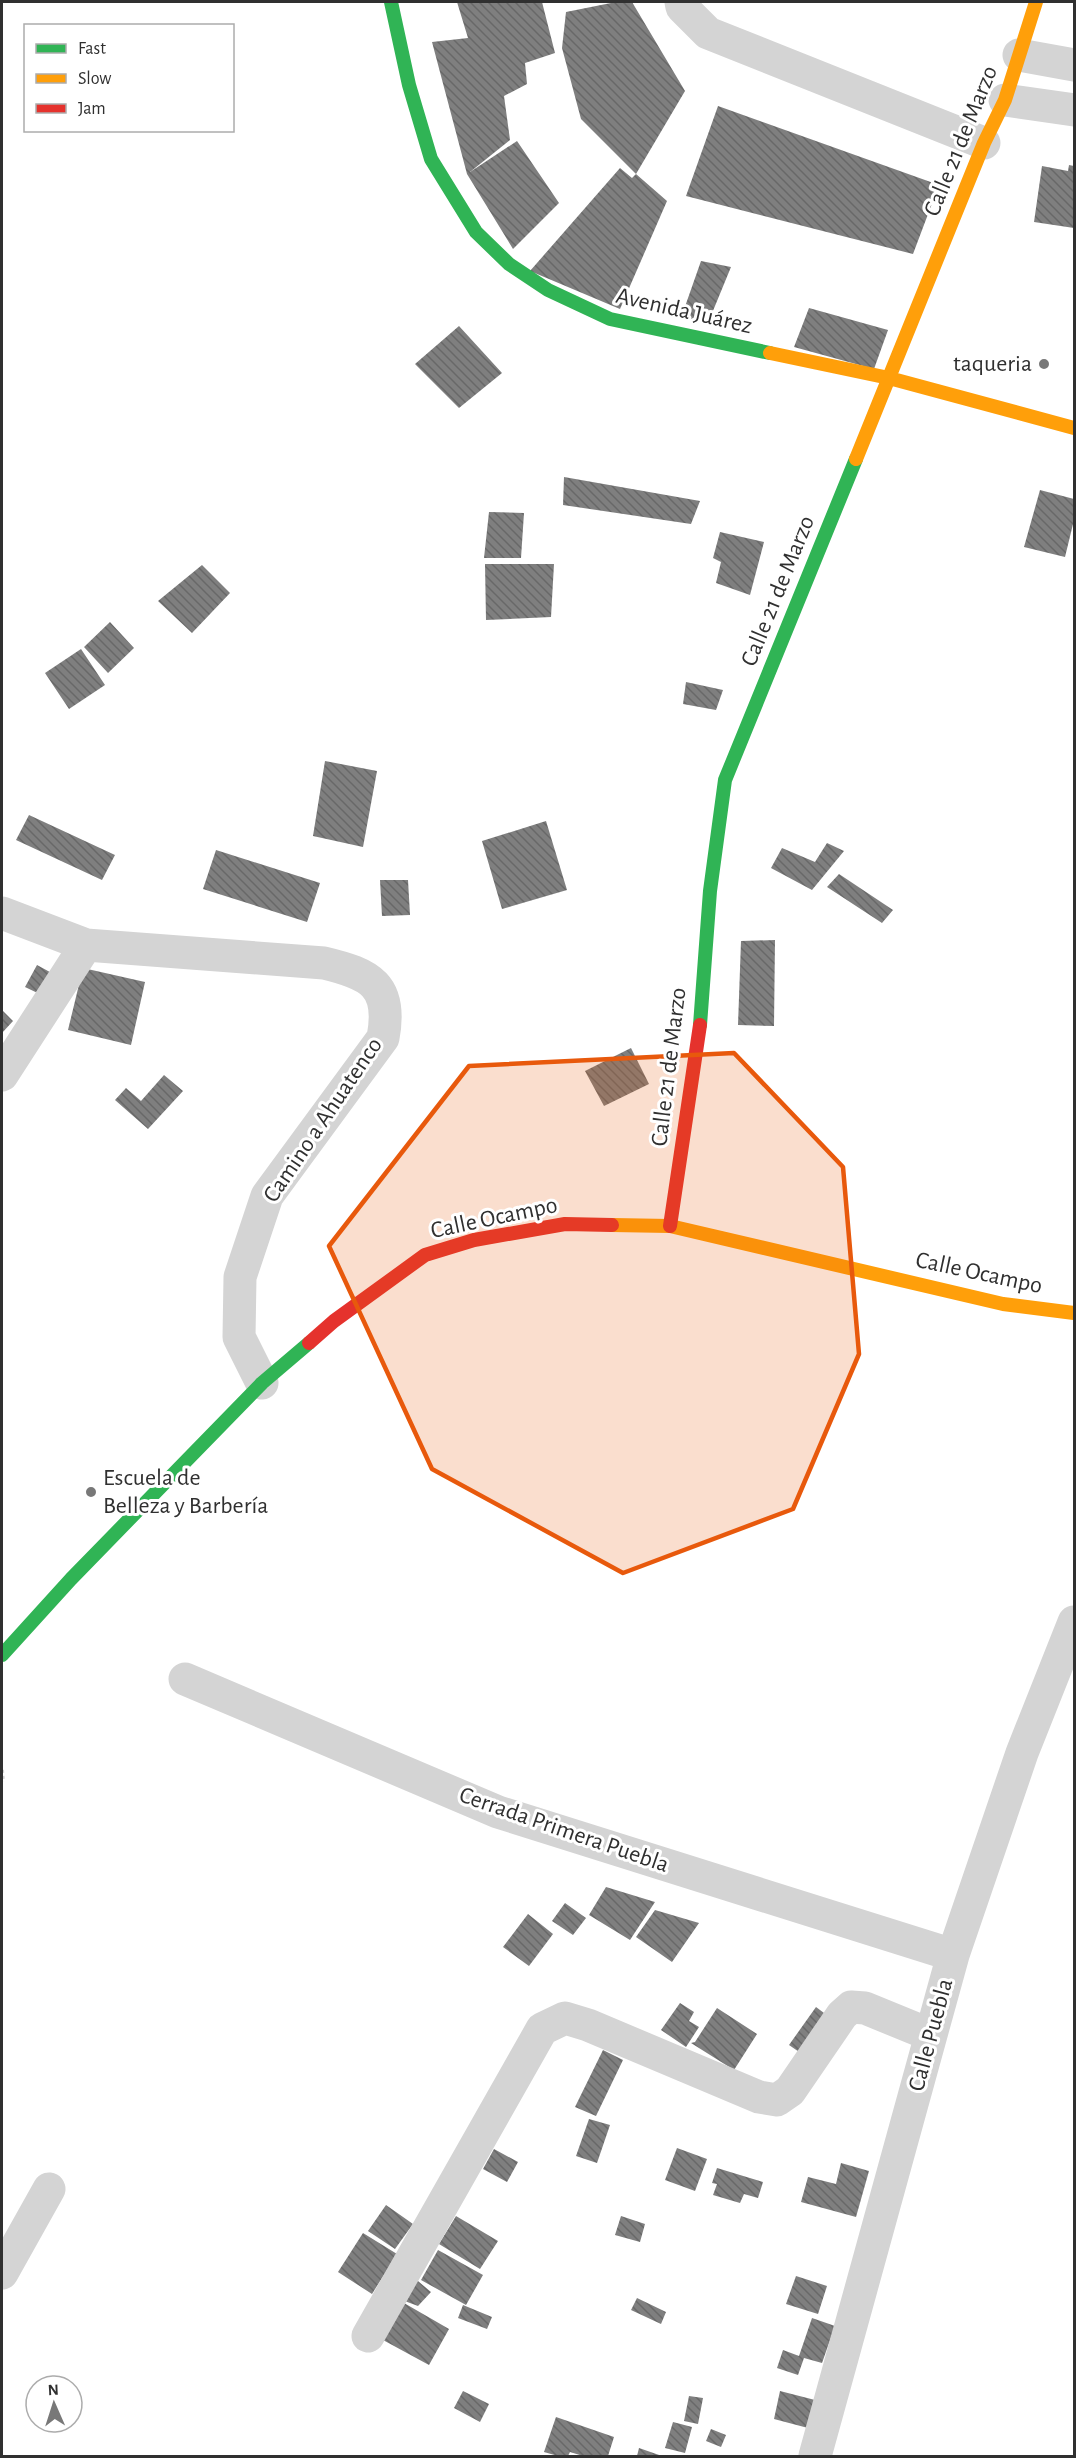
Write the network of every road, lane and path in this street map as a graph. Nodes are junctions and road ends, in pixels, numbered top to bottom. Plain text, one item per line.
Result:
1 (391, 2) edge
2 (681, 2) edge
3 (1036, 2) edge
4 (1019, 55) junction
5 (1074, 65) edge
6 (1005, 100) junction
7 (1074, 110) edge
8 (984, 143) junction
9 (889, 378) junction
10 (1074, 428) edge
11 (2, 914) edge
12 (86, 945) junction
13 (2, 1075) edge
14 (670, 1226) junction
15 (1074, 1313) edge
16 (262, 1383) junction
17 (1074, 1622) edge
18 (2, 1655) edge
19 (185, 1679) dead end
20 (2, 1770) edge
21 (3, 1782) dead end
22 (953, 1955) junction
23 (931, 2035) junction
24 (49, 2189) dead end
25 (2, 2273) edge
26 (368, 2336) dead end
27 (815, 2457) edge

1 - 9 street, Avenida Juárez
2 - 8 street
3 - 4 street, Calle 21 de Marzo
4 - 5 street
4 - 6 street, Calle 21 de Marzo
6 - 7 street
6 - 8 street, Calle 21 de Marzo
8 - 9 street, Calle 21 de Marzo
9 - 10 street, Avenida Juárez
9 - 14 street, Calle 21 de Marzo
11 - 12 street, Camino a Ahuatenco
12 - 13 street
12 - 16 street, Camino a Ahuatenco
14 - 15 street, Calle Ocampo
14 - 16 street, Calle Ocampo
16 - 18 street, Calle Ocampo
17 - 22 street, Calle Puebla
19 - 22 street, Cerrada Primera Puebla
20 - 21 path
22 - 23 street, Calle Puebla
23 - 26 street
23 - 27 street, Calle Puebla
24 - 25 street

